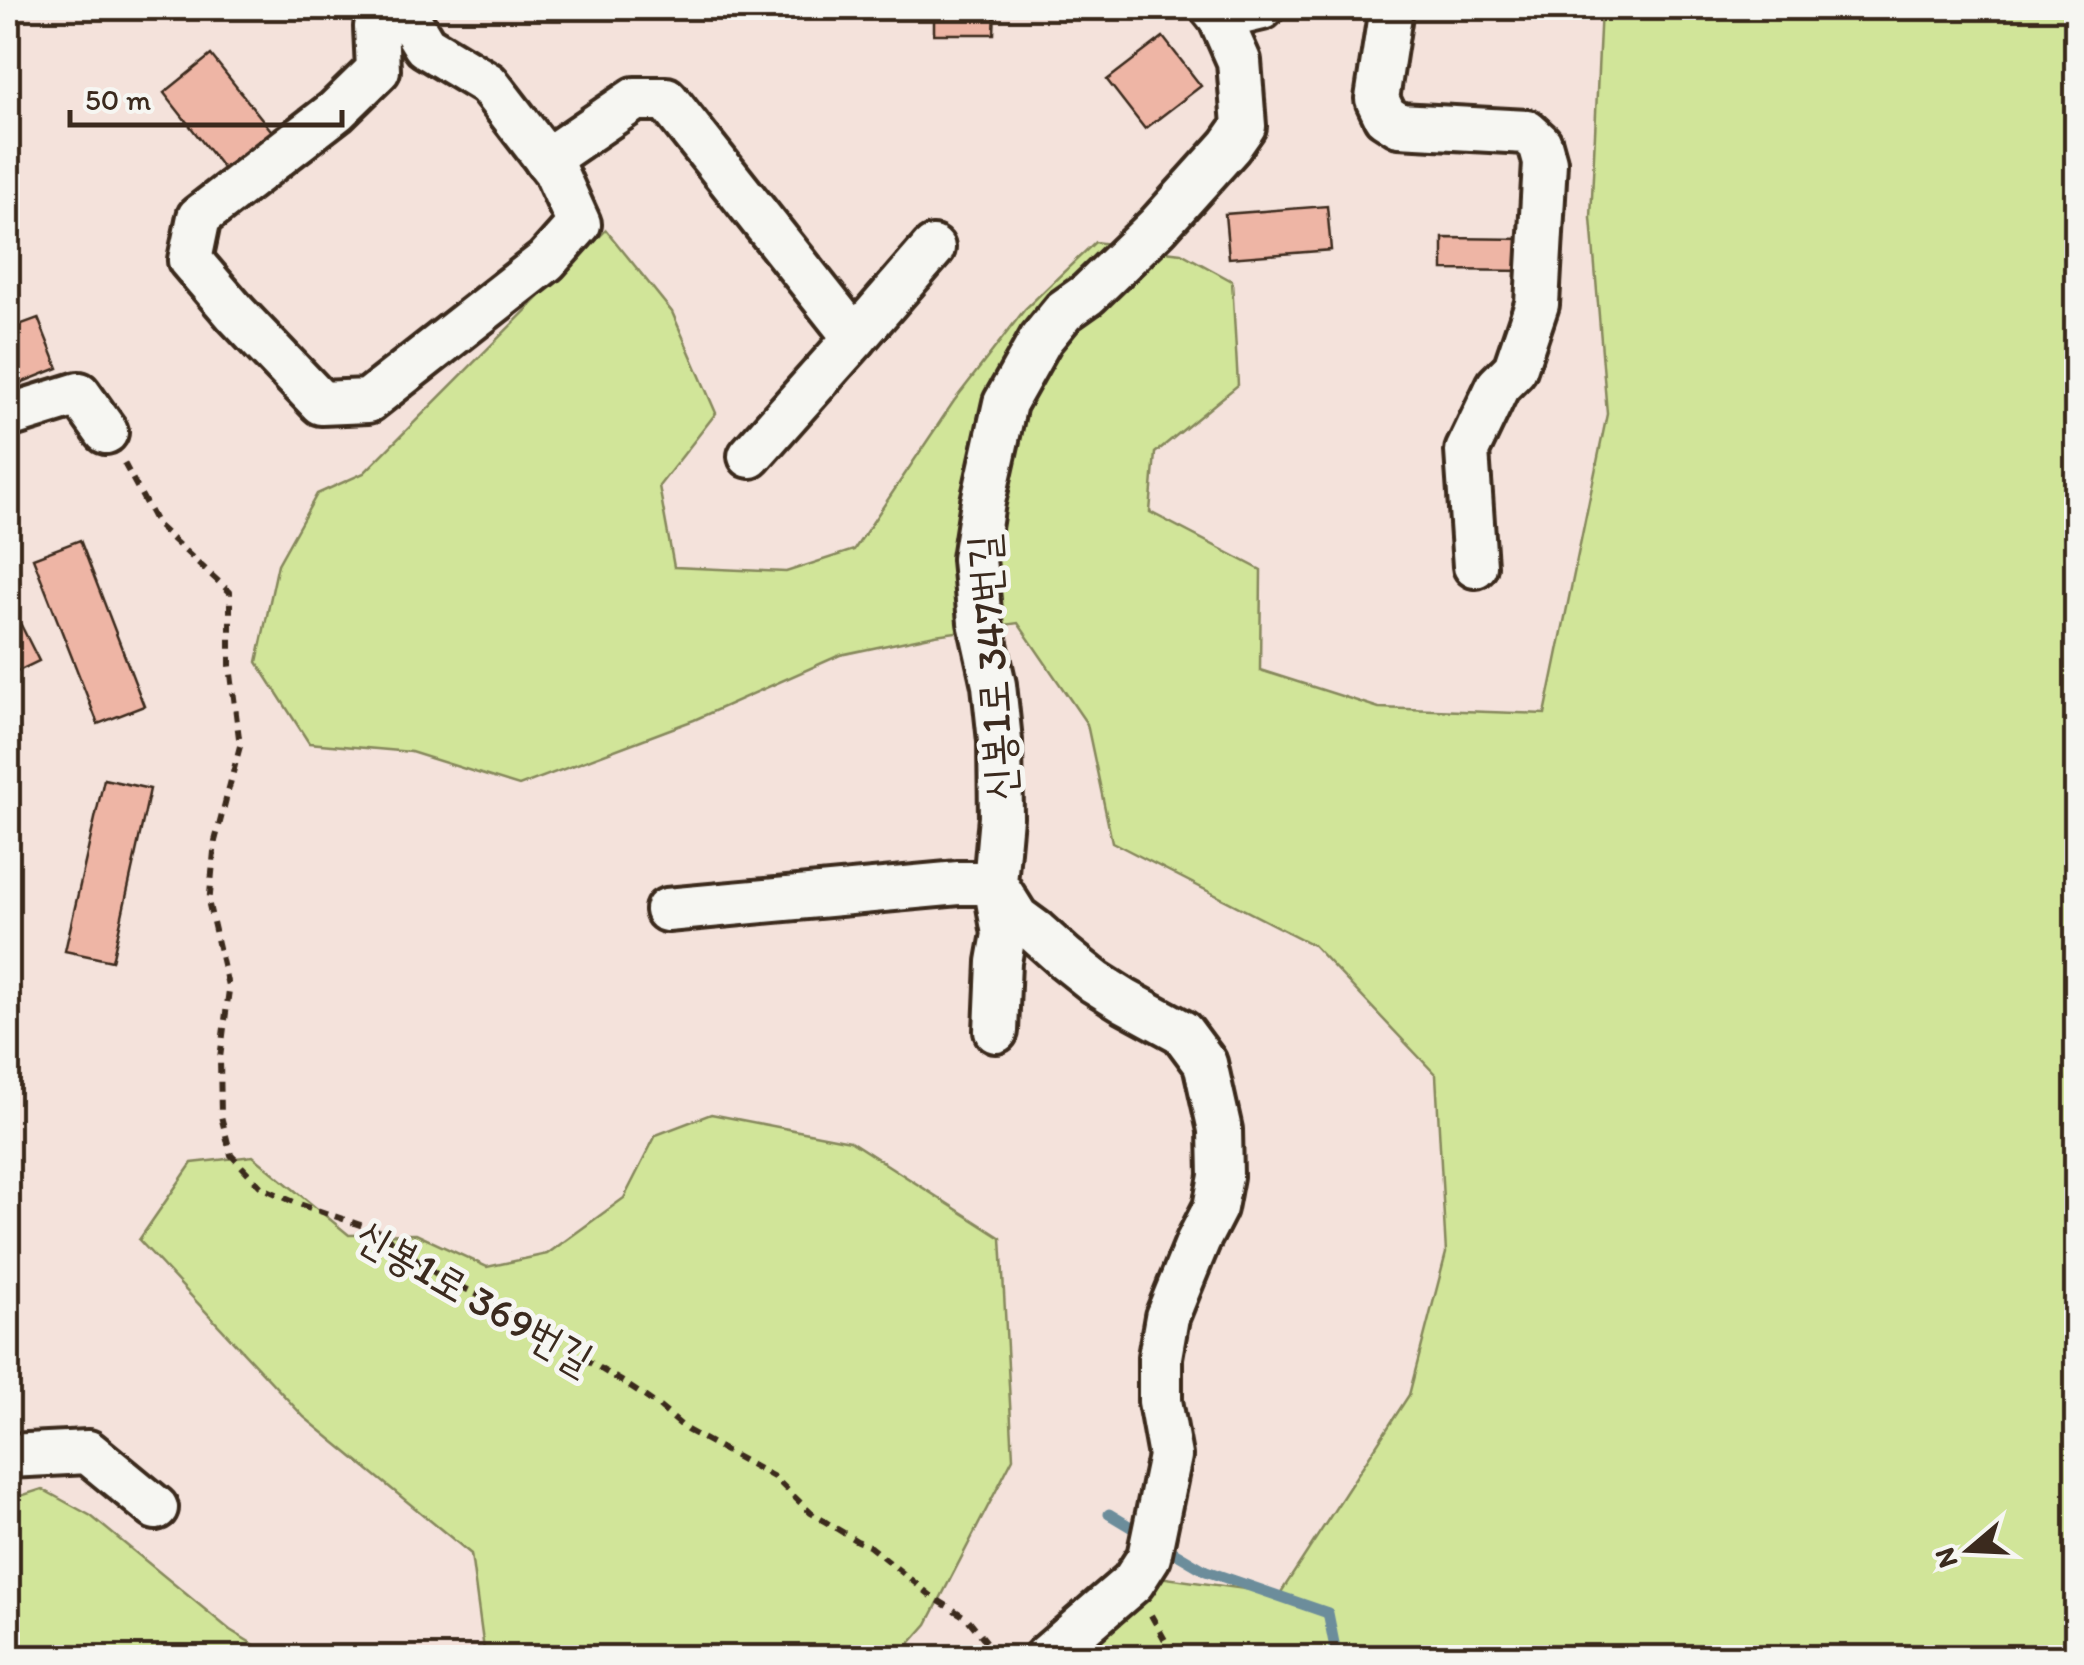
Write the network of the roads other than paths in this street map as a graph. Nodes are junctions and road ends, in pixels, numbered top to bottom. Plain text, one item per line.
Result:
1 (380, 8) edge
2 (402, 8) edge
3 (1262, 8) edge
4 (1391, 8) edge
5 (1216, 13) edge
6 (546, 160) junction
7 (933, 248) dead end
8 (855, 338) junction
9 (8, 416) edge
10 (106, 432) road end
11 (750, 456) dead end
12 (1475, 566) dead end
13 (995, 882) junction
14 (666, 910) dead end
15 (996, 1031) dead end
16 (8, 1456) edge
17 (156, 1508) dead end
18 (1046, 1658) edge

1 - 6 street
2 - 6 street
3 - 5 street
4 - 12 street
5 - 13 street, 신봉1로 347번길
6 - 8 street
7 - 8 street
8 - 11 street
9 - 10 street
13 - 14 street
13 - 15 street, 신봉1로 347번길
13 - 18 street
16 - 17 street

